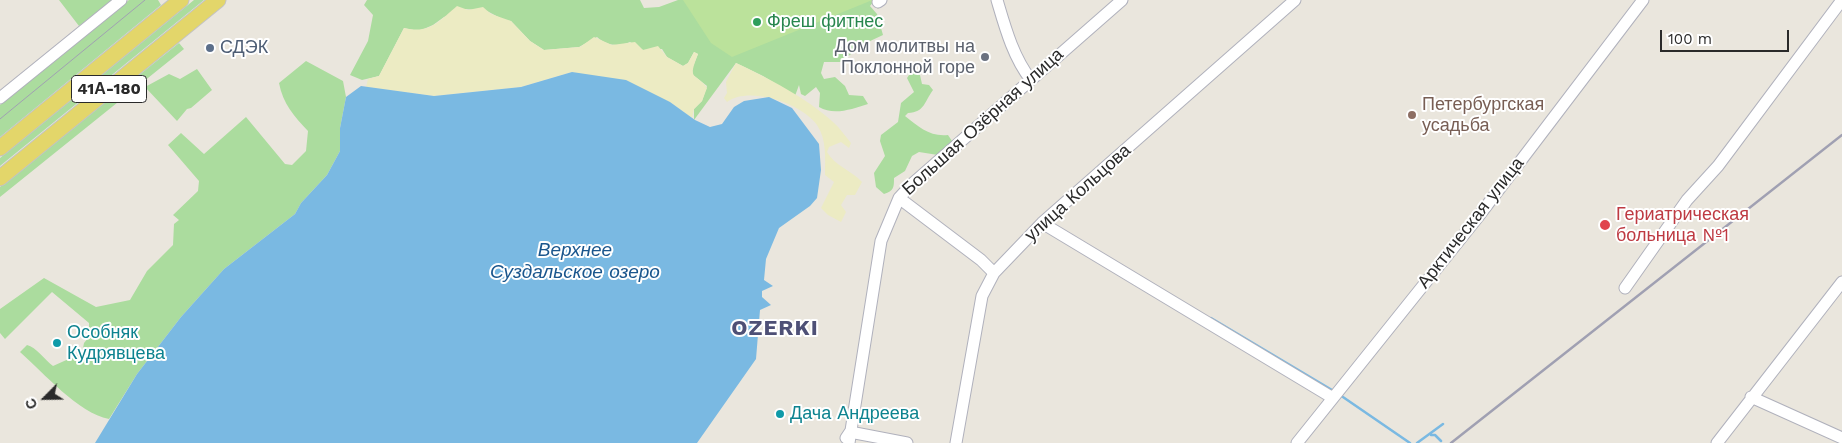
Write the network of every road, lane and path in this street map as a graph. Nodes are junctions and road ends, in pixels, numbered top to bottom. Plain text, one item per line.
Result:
1 (121, 0) edge
2 (181, 0) edge
3 (218, 0) edge
4 (997, 0) edge
5 (1122, 0) edge
6 (1295, 0) edge
7 (1643, 0) edge
8 (1842, 0) edge
9 (1031, 80) junction
10 (0, 98) edge
11 (0, 148) edge
12 (0, 178) edge
13 (899, 198) junction
14 (1042, 223) junction
15 (994, 273) junction
16 (1842, 282) edge
17 (1624, 288) dead end
18 (1751, 397) junction
19 (1333, 398) junction
20 (850, 438) edge
21 (1842, 438) edge
22 (841, 443) edge
23 (907, 443) edge
24 (956, 443) edge
25 (1297, 443) edge
26 (1717, 443) edge

1 - 10 street
2 - 11 main road, 41А-180
3 - 12 main road, 41А-180
4 - 9 street
5 - 9 street, Большая Озёрная улица
6 - 14 street, улица Кольцова
7 - 19 street, Арктическая улица
8 - 17 street
9 - 13 street, Большая Озёрная улица
13 - 15 street
13 - 20 street, Большая Озёрная улица
14 - 15 street, улица Кольцова
14 - 19 street
15 - 24 street, улица Кольцова
16 - 18 street
18 - 21 street
18 - 26 street
19 - 25 street, Арктическая улица
20 - 22 street
20 - 23 street

